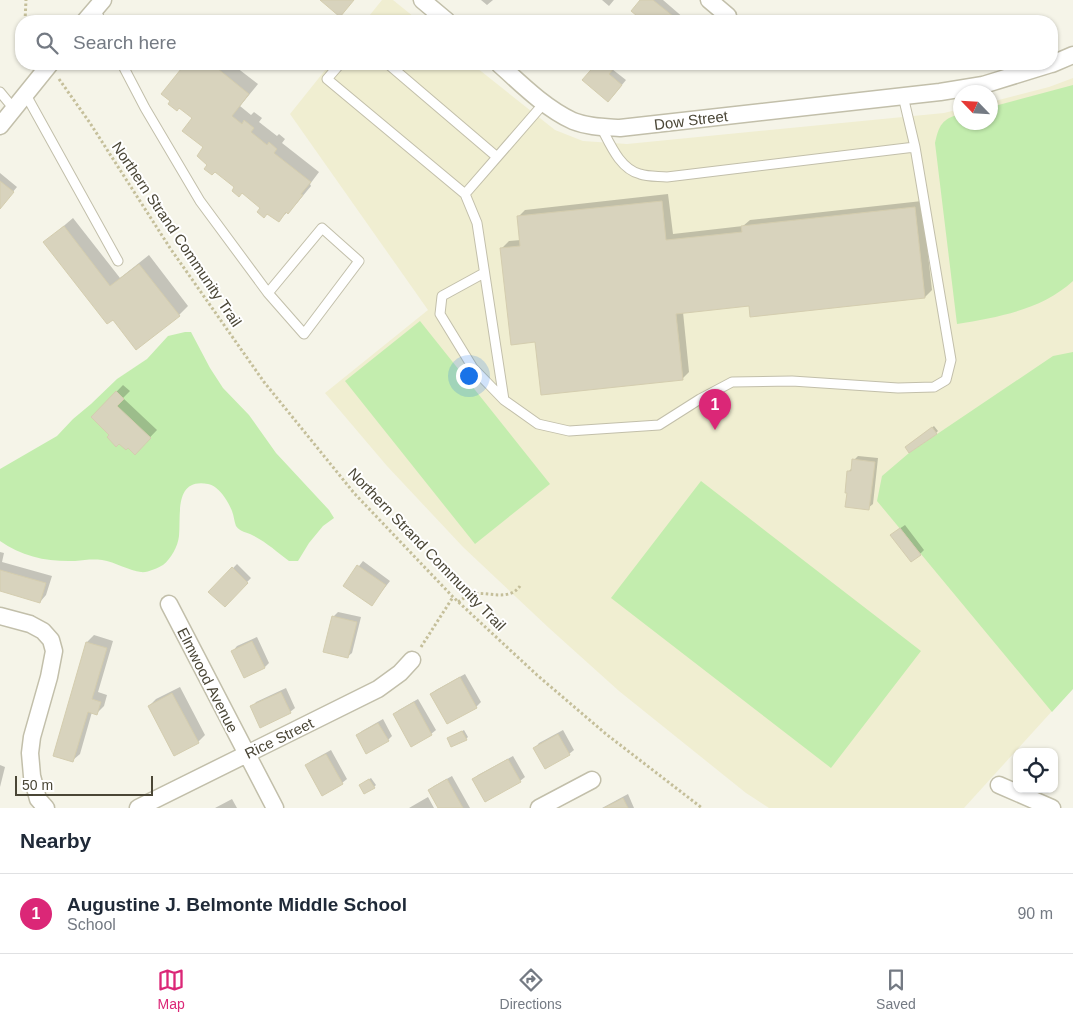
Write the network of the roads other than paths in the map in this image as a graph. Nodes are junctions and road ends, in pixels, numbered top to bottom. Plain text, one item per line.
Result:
1 (422, 0) edge
2 (709, 0) edge
3 (440, 15) edge
4 (727, 15) edge
5 (1073, 55) edge
6 (1058, 61) edge
7 (45, 70) edge
8 (125, 70) edge
9 (335, 70) edge
10 (395, 70) edge
11 (506, 70) edge
12 (1032, 70) edge
13 (0, 92) edge
14 (26, 95) junction
15 (904, 96) junction
16 (544, 102) junction
17 (14, 109) junction
18 (0, 126) edge
19 (601, 127) junction
20 (915, 148) junction
21 (497, 157) junction
22 (465, 194) junction
23 (118, 261) dead end
24 (484, 273) junction
25 (268, 293) junction
26 (504, 400) junction
27 (169, 604) dead end
28 (0, 616) edge
29 (412, 660) road end
30 (247, 754) junction
31 (592, 780) dead end
32 (999, 785) dead end
33 (46, 808) edge
34 (138, 808) edge
35 (275, 808) edge
36 (539, 808) edge
37 (1052, 808) edge

1 - 3 street
2 - 4 street
5 - 6 street, Dow Street
7 - 14 street
8 - 25 lane
9 - 22 lane
10 - 21 lane
11 - 16 street, Dow Street
12 - 15 street, Dow Street
13 - 17 lane
14 - 17 street
14 - 23 lane
15 - 19 street, Dow Street
15 - 20 lane
16 - 19 street, Dow Street
16 - 21 lane
17 - 18 street
19 - 20 lane
20 - 26 lane
21 - 22 lane
22 - 24 lane
24 - 26 lane
24 - 26 lane
25 - 25 lane
27 - 30 street, Elmwood Avenue
28 - 33 street
29 - 30 street, Rice Street
30 - 34 street, Rice Street
30 - 35 street, Elmwood Avenue
31 - 36 street
32 - 37 street

